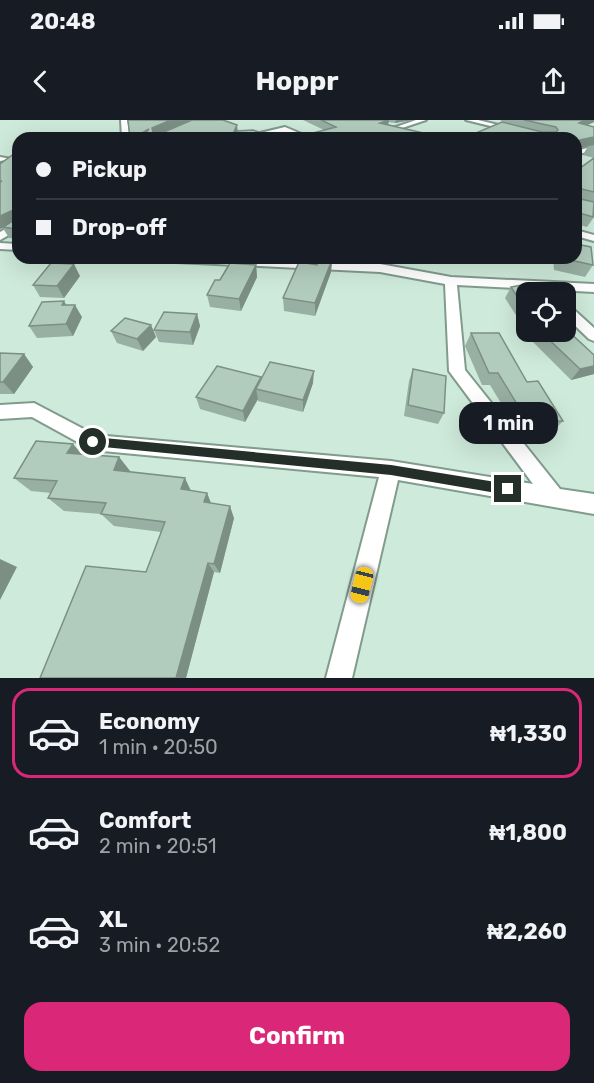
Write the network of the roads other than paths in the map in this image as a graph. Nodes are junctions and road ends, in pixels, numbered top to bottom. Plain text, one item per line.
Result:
1 (423, 120) edge
2 (469, 120) edge
3 (384, 124) edge
4 (396, 128) junction
5 (271, 132) edge
6 (292, 132) edge
7 (408, 132) edge
8 (522, 132) edge
9 (290, 264) edge
10 (451, 281) junction
11 (516, 287) edge
12 (576, 288) edge
13 (594, 288) edge
14 (576, 319) edge
15 (594, 336) edge
16 (0, 412) edge
17 (391, 470) junction
18 (554, 497) junction
19 (594, 504) edge
20 (339, 678) edge

1 - 4 street
2 - 8 street
3 - 4 street
4 - 7 street
5 - 6 street
9 - 10 street
10 - 11 street
10 - 18 street
12 - 13 street
14 - 15 street
16 - 17 street
17 - 18 street
17 - 20 street
18 - 19 street

